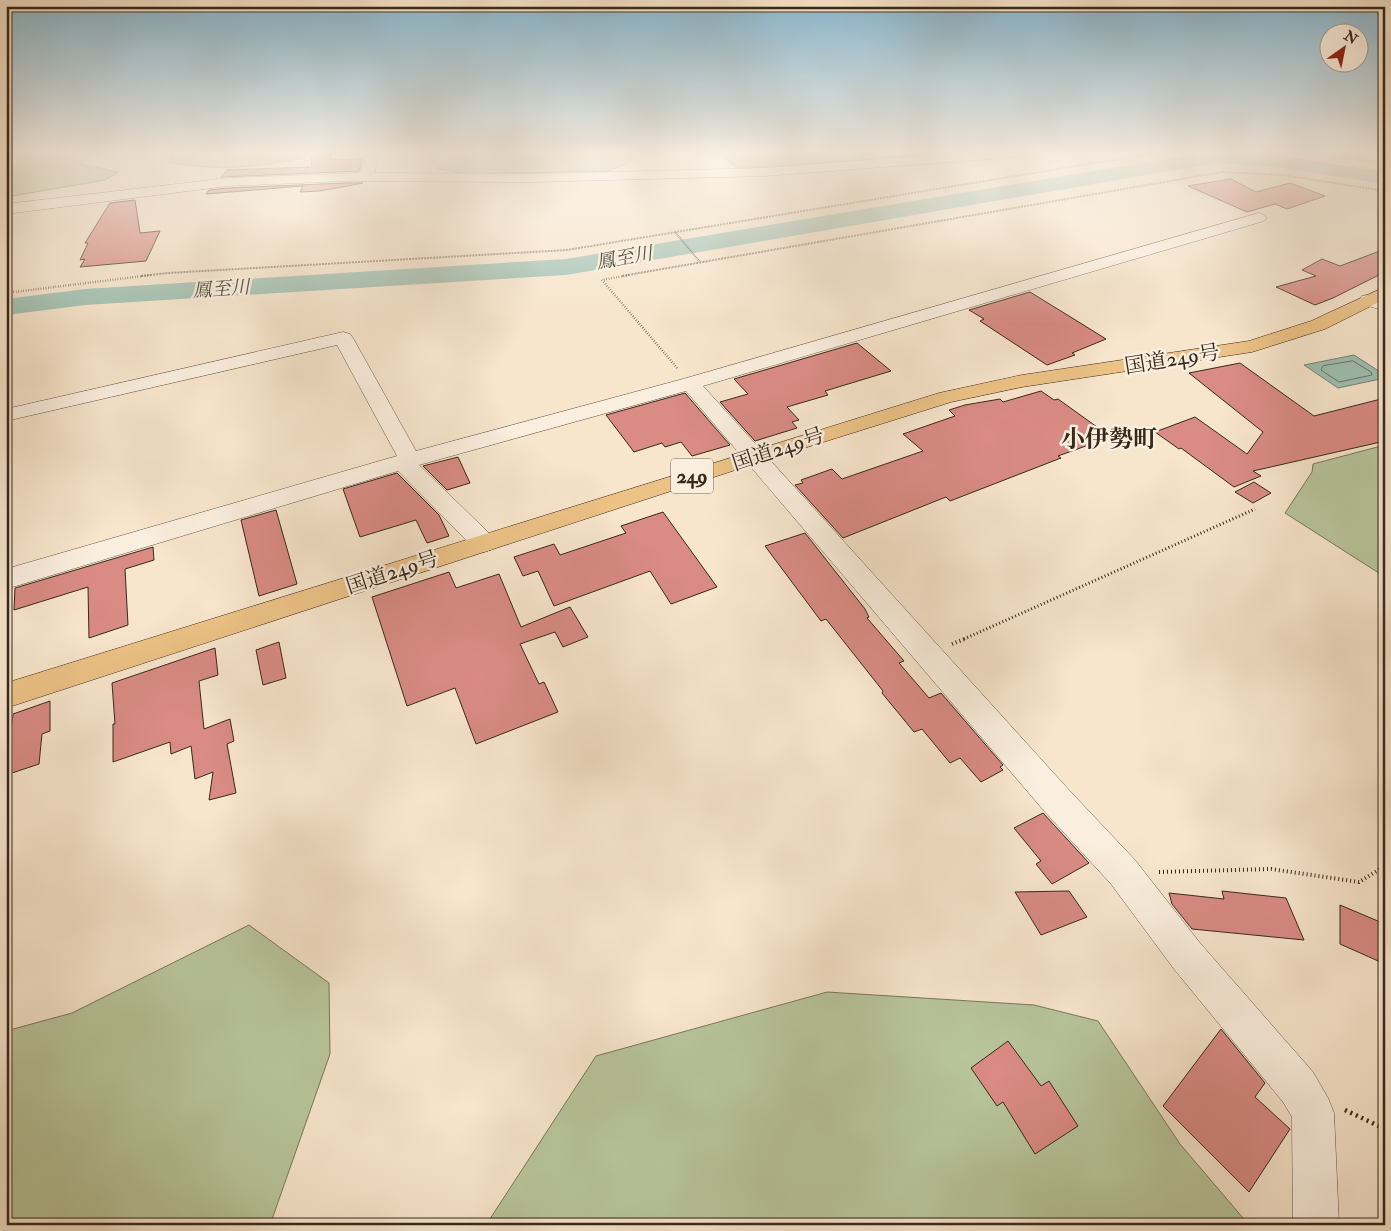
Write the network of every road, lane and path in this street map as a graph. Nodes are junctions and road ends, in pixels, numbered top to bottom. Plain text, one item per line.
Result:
1 (817, 208) edge
2 (1011, 208) edge
3 (1260, 218) dead end
4 (674, 232) junction
5 (700, 262) junction
6 (6, 293) edge
7 (1379, 299) edge
8 (690, 383) junction
9 (6, 415) edge
10 (755, 456) junction
11 (406, 461) junction
12 (1255, 509) dead end
13 (484, 543) junction
14 (6, 579) edge
15 (929, 655) junction
16 (6, 696) edge
17 (1385, 866) edge
18 (1123, 872) junction
19 (1316, 1225) edge

1 - 4 path
2 - 5 path
3 - 8 street
4 - 5 path
4 - 6 path
5 - 8 path
7 - 10 highway, 国道249号 / 249
8 - 10 street
8 - 11 street
9 - 11 street
10 - 13 highway, 国道249号 / 249
10 - 15 street
11 - 13 street
11 - 14 street
12 - 15 path
13 - 16 highway, 国道249号 / 249
15 - 18 street
17 - 18 path
18 - 19 street

